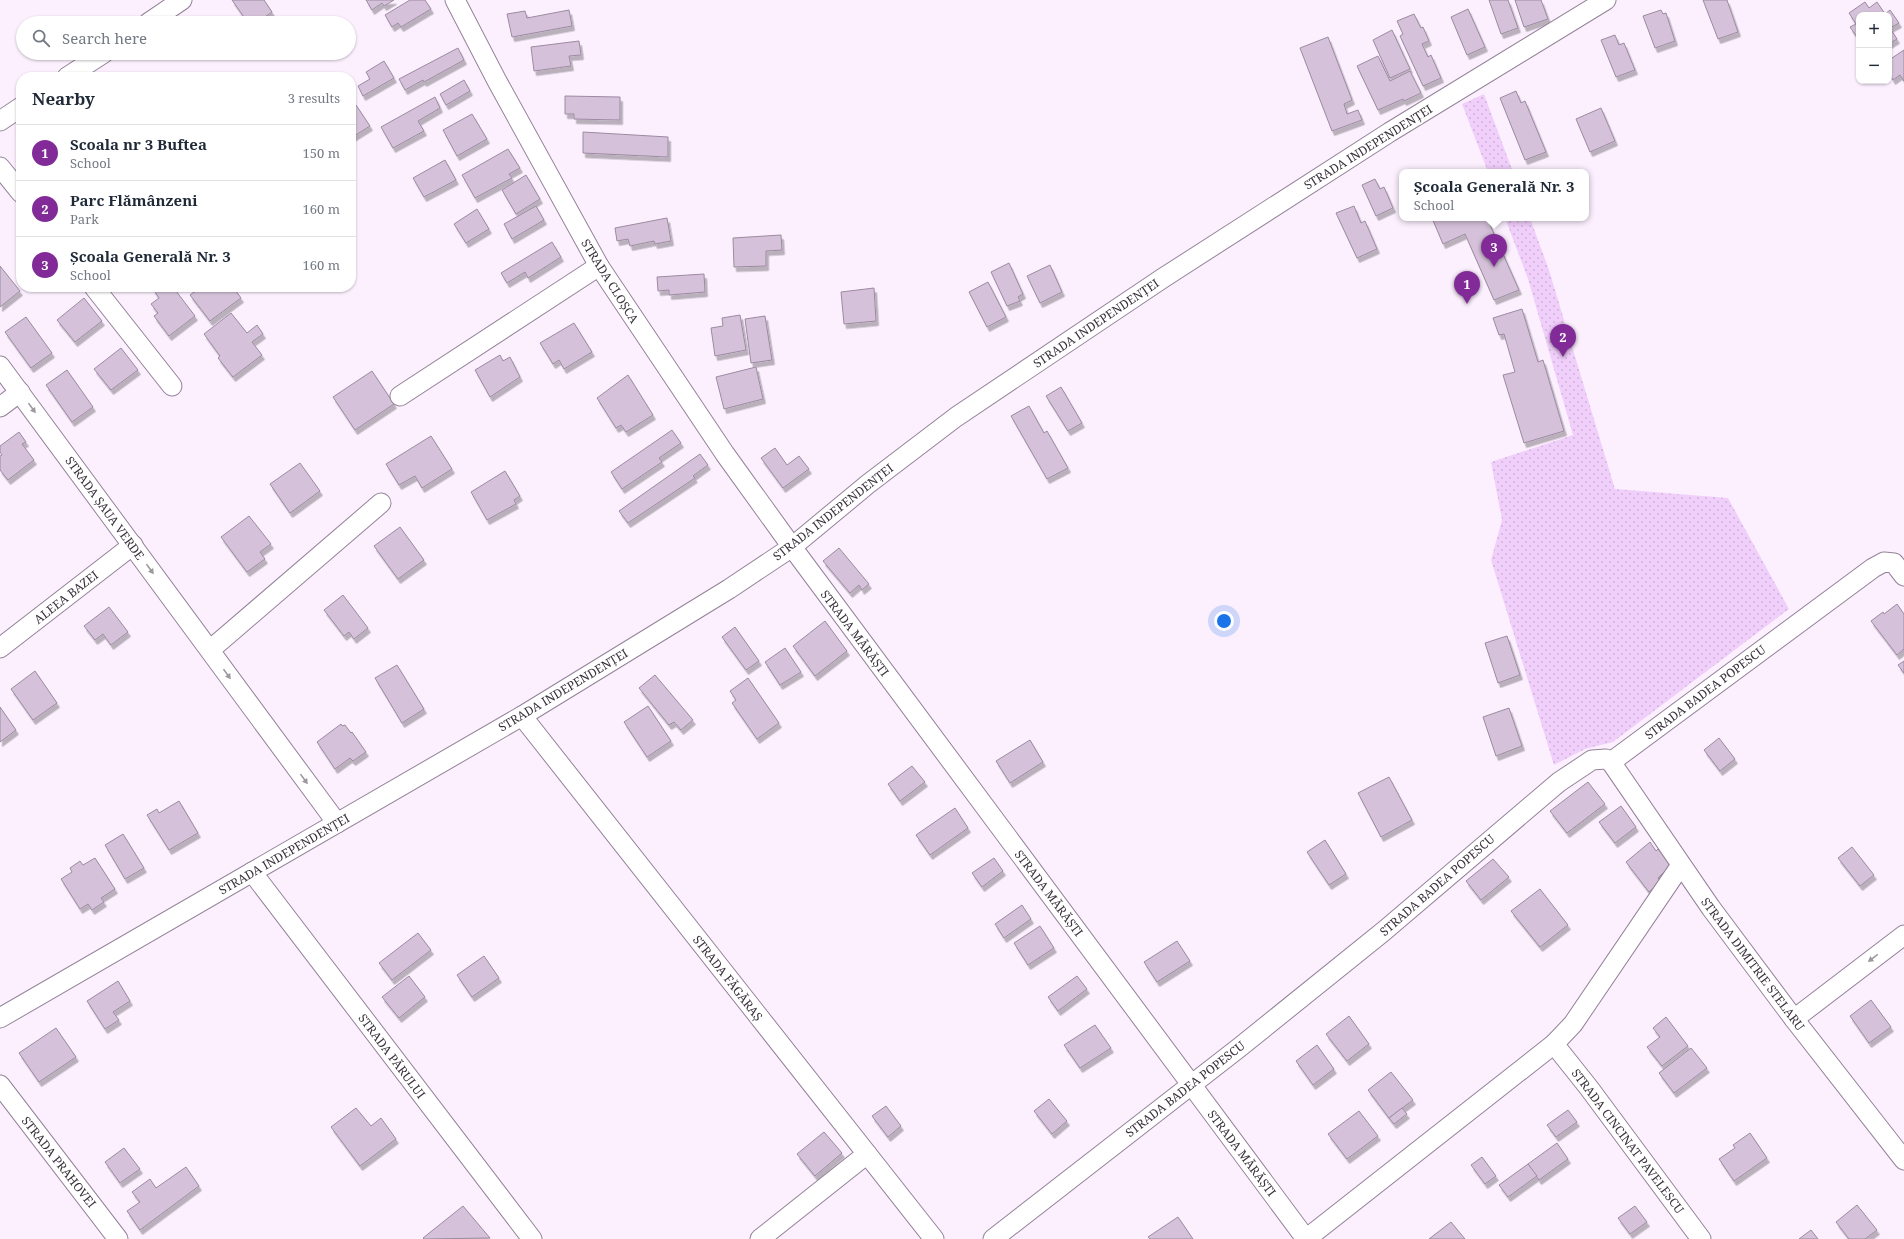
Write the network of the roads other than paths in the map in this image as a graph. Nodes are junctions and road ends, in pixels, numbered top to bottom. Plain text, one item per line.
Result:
1 (182, 0) edge
2 (455, 0) edge
3 (1606, 0) edge
4 (158, 16) edge
5 (93, 60) edge
6 (75, 72) edge
7 (16, 111) edge
8 (0, 122) edge
9 (0, 166) edge
10 (16, 187) edge
11 (599, 266) junction
12 (98, 292) edge
13 (0, 366) edge
14 (172, 386) dead end
15 (20, 392) junction
16 (400, 396) dead end
17 (0, 407) edge
18 (381, 503) dead end
19 (133, 545) junction
20 (792, 547) junction
21 (1899, 570) edge
22 (0, 648) edge
23 (210, 650) junction
24 (522, 716) junction
25 (1612, 762) junction
26 (337, 823) junction
27 (1681, 864) junction
28 (252, 872) junction
29 (1904, 935) edge
30 (0, 1018) edge
31 (1794, 1019) junction
32 (1554, 1044) junction
33 (1191, 1084) junction
34 (0, 1085) edge
35 (867, 1154) junction
36 (1904, 1160) edge
37 (118, 1239) edge
38 (532, 1239) edge
39 (760, 1239) edge
40 (934, 1239) edge
41 (993, 1239) edge
42 (1306, 1239) edge
43 (1701, 1239) edge

1 - 4 street
2 - 11 street, STRADA CLOȘCA
3 - 20 street, STRADA INDEPENDENȚEI
5 - 6 street
7 - 8 street
9 - 10 street
11 - 16 street
11 - 20 street, STRADA CLOȘCA
12 - 14 street
13 - 15 street, STRADA ȘAUA VERDE
15 - 17 street
15 -> 19 street, STRADA ȘAUA VERDE
18 - 23 street
19 - 22 street, ALEEA BAZEI
19 -> 23 street, STRADA ȘAUA VERDE
20 - 24 street, STRADA INDEPENDENȚEI
20 - 33 street, STRADA MĂRĂȘTI
21 - 25 street, STRADA BADEA POPESCU
23 -> 26 street, STRADA ȘAUA VERDE
24 - 26 street, STRADA INDEPENDENȚEI
24 - 35 street, STRADA FĂGĂRAȘ
25 - 27 street, STRADA DIMITRIE STELARU
25 - 33 street, STRADA BADEA POPESCU
26 - 28 street, STRADA INDEPENDENȚEI
27 - 31 street, STRADA DIMITRIE STELARU
27 - 32 street
28 - 30 street, STRADA INDEPENDENȚEI
28 - 38 street, STRADA PĂRULUI
29 -> 31 street
31 - 36 street, STRADA DIMITRIE STELARU
32 - 42 street
32 - 43 street, STRADA CINCINAT PAVELESCU
33 - 41 street, STRADA BADEA POPESCU
33 - 42 street, STRADA MĂRĂȘTI
34 - 37 street, STRADA PRAHOVEI
35 - 39 street
35 - 40 street, STRADA FĂGĂRAȘ

